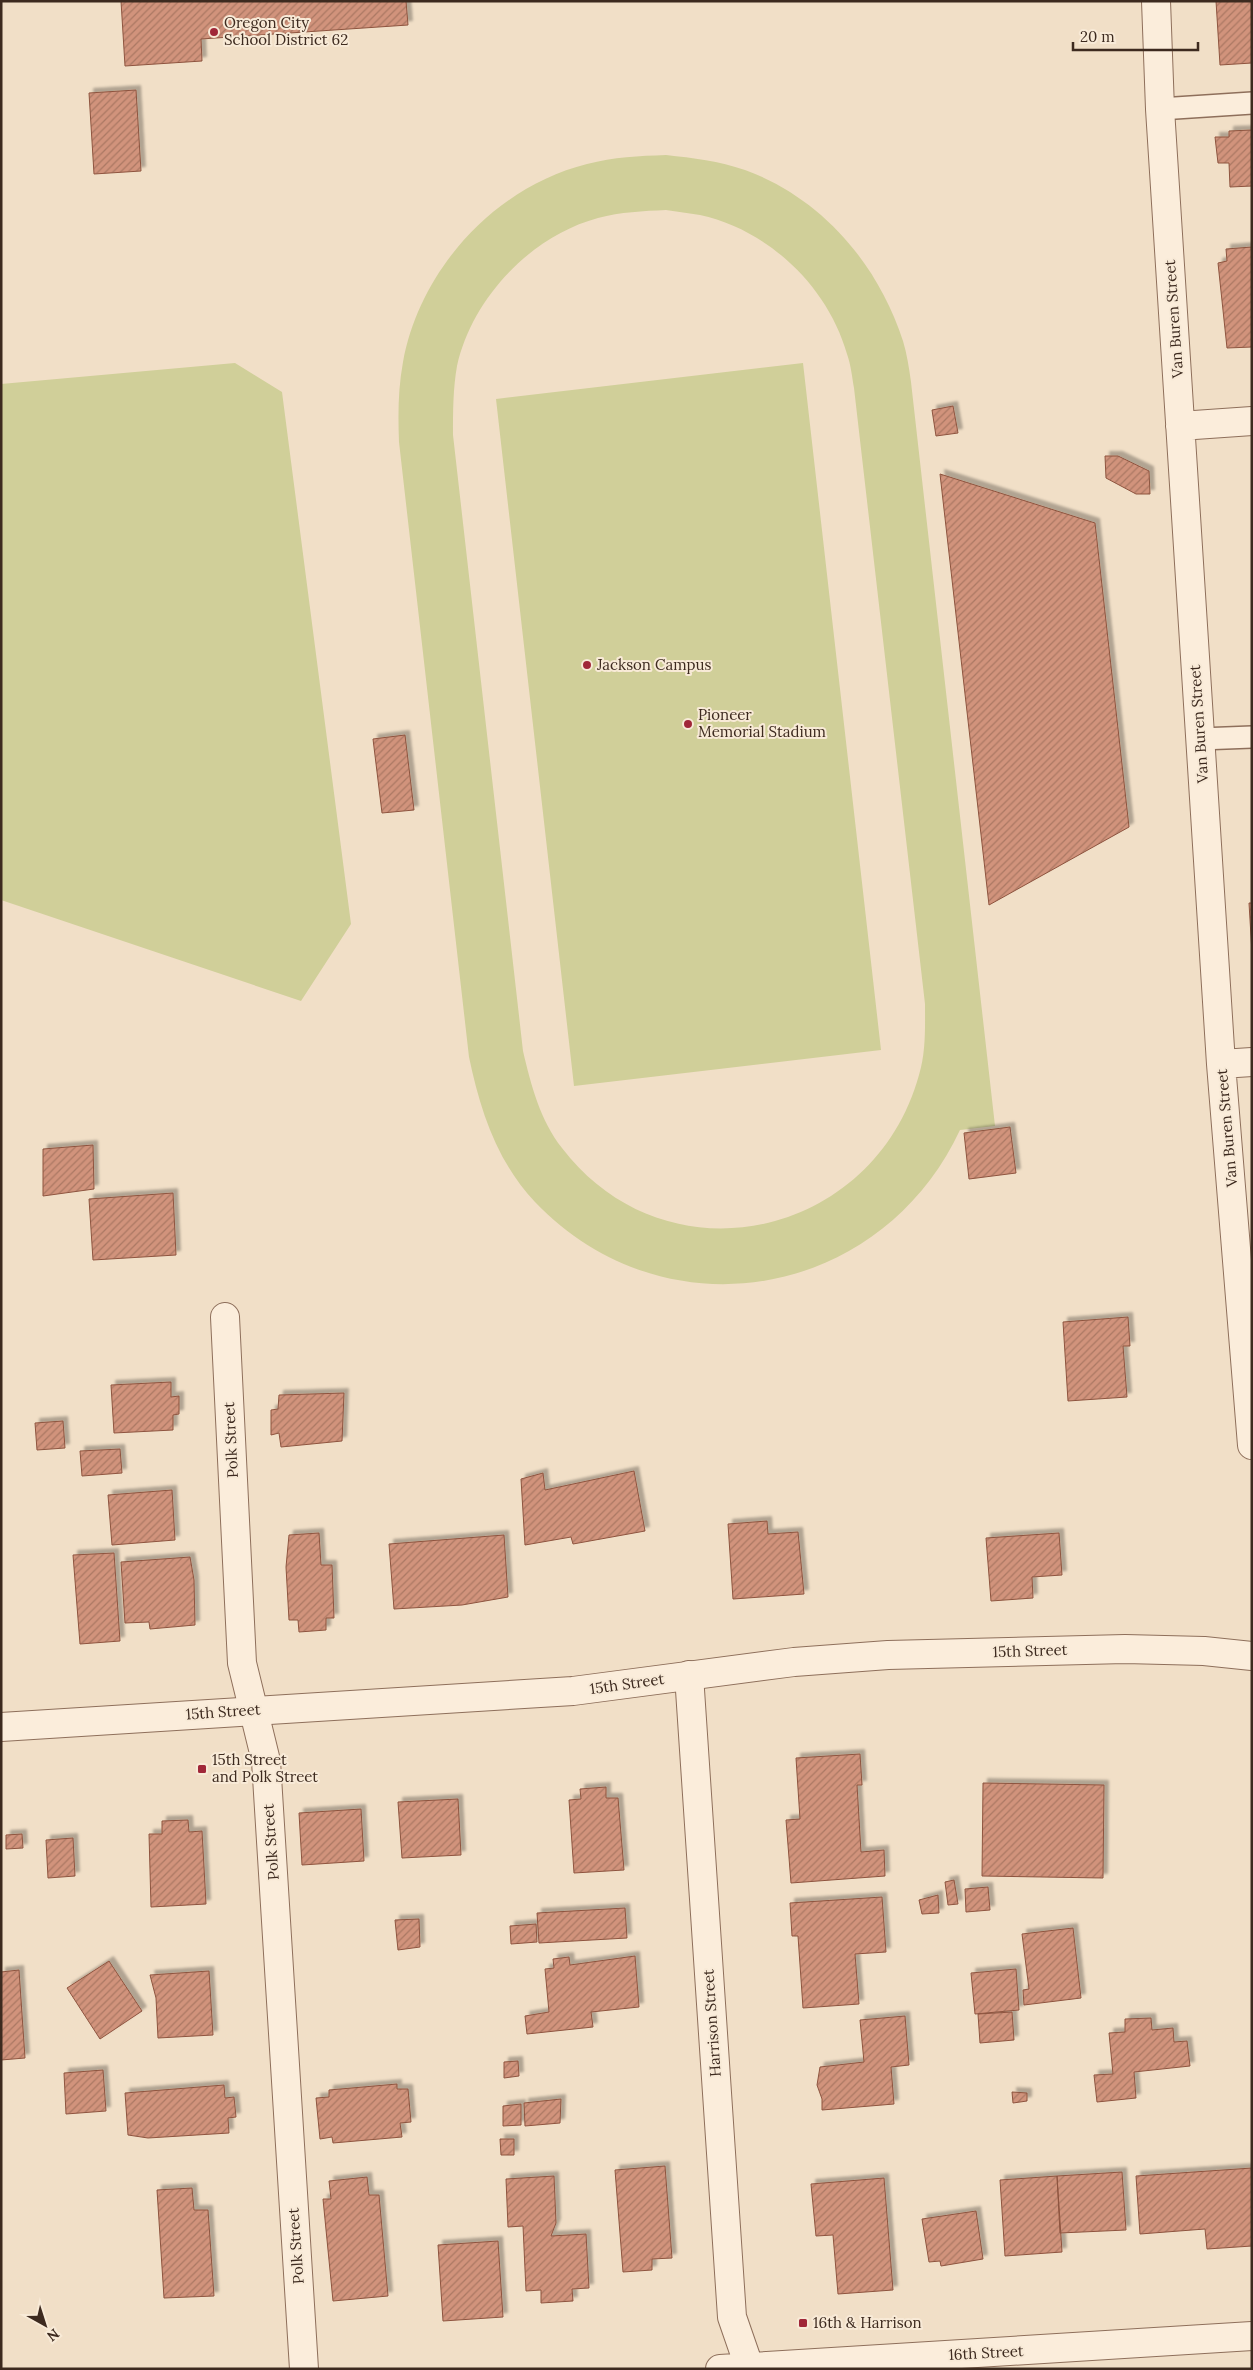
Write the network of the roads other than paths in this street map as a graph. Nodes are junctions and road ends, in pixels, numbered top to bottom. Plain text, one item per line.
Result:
1 (1156, 1) edge
2 (1252, 103) edge
3 (1160, 109) junction
4 (1252, 421) edge
5 (1180, 426) junction
6 (1252, 736) edge
7 (1200, 739) junction
8 (1252, 1062) edge
9 (1221, 1064) junction
10 (225, 1317) dead end
11 (1250, 1390) edge
12 (1252, 1445) edge
13 (1252, 1656) edge
14 (689, 1675) junction
15 (254, 1710) junction
16 (1, 1727) edge
17 (1252, 2336) edge
18 (750, 2368) edge
19 (304, 2369) edge
20 (720, 2369) edge

1 - 3 street, Van Buren Street
2 - 3 lane
3 - 5 street, Van Buren Street
4 - 5 street
5 - 7 street, Van Buren Street
6 - 7 lane
7 - 9 street, Van Buren Street
8 - 9 street
9 - 11 street, Van Buren Street
10 - 15 street, Polk Street
11 - 12 street, Van Buren Street
13 - 14 street, 15th Street
14 - 15 street, 15th Street
14 - 18 street, Harrison Street
15 - 16 street, 15th Street
15 - 19 street, Polk Street
17 - 18 street, 16th Street
18 - 20 street, 16th Street

